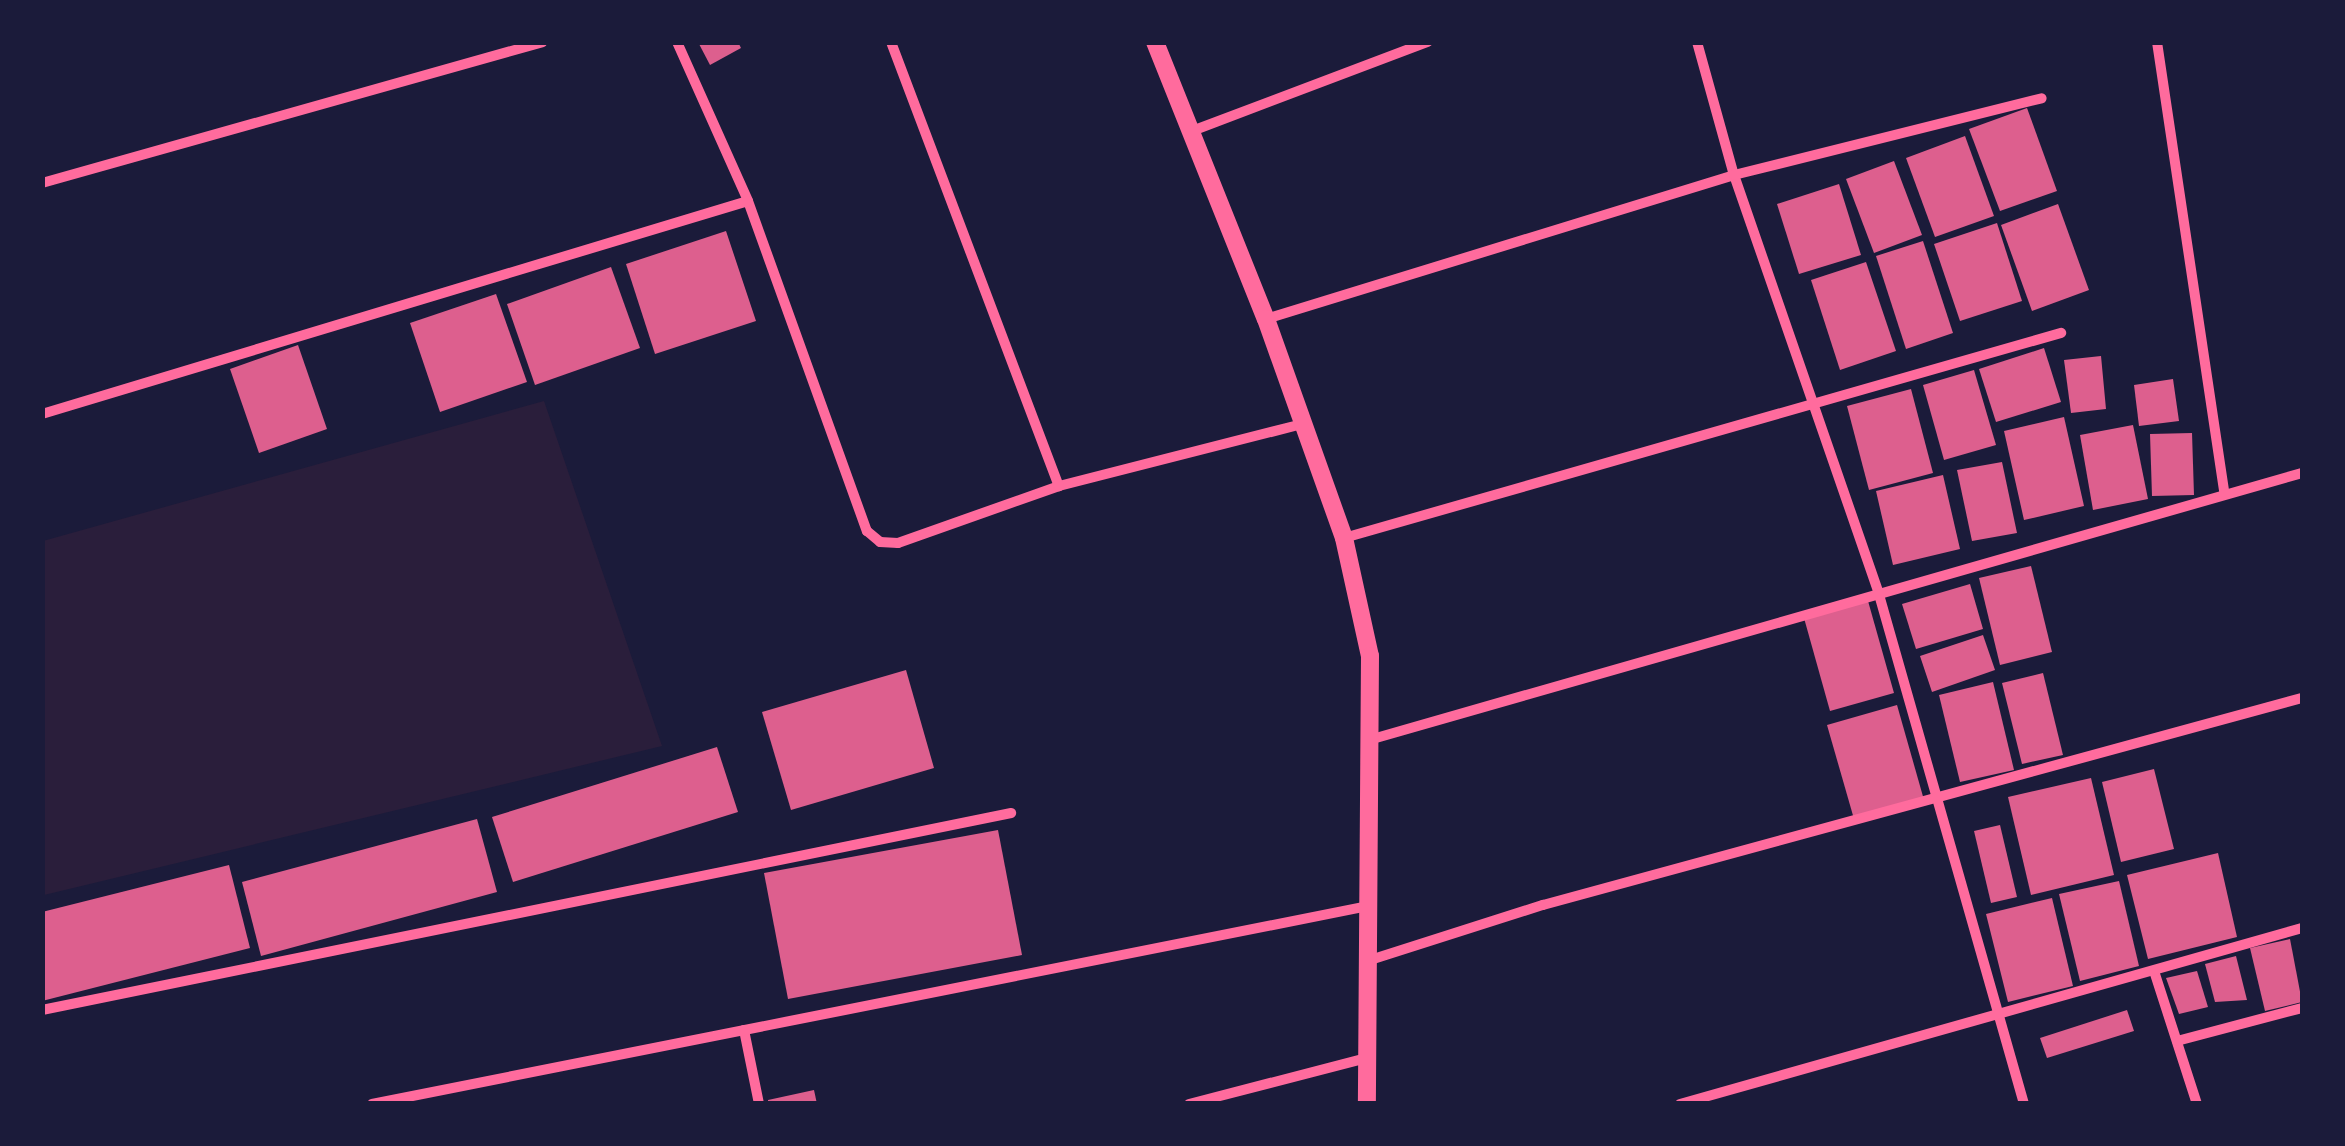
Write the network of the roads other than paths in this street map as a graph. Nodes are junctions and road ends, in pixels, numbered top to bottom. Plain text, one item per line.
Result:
1 (543, 42) edge
2 (677, 42) edge
3 (892, 42) edge
4 (1156, 42) edge
5 (1428, 42) edge
6 (1696, 42) edge
7 (2158, 42) edge
8 (2042, 98) dead end
9 (1192, 131) junction
10 (1734, 176) junction
11 (42, 183) edge
12 (748, 201) junction
13 (1266, 319) junction
14 (2062, 333) dead end
15 (1813, 400) junction
16 (42, 414) edge
17 (1298, 424) junction
18 (2302, 473) edge
19 (1058, 486) junction
20 (2224, 492) junction
21 (1344, 538) junction
22 (1878, 591) junction
23 (2302, 698) edge
24 (1368, 741) junction
25 (1937, 798) junction
26 (1011, 812) dead end
27 (1368, 906) junction
28 (2302, 928) edge
29 (1367, 962) junction
30 (2155, 974) junction
31 (2302, 1008) edge
32 (42, 1010) edge
33 (1999, 1018) junction
34 (744, 1030) junction
35 (2177, 1040) junction
36 (1367, 1058) junction
37 (372, 1104) edge
38 (759, 1104) edge
39 (1189, 1104) edge
40 (1367, 1104) edge
41 (1680, 1104) edge
42 (2024, 1104) edge
43 (2197, 1104) edge

1 - 11 street
2 - 12 street
3 - 19 street
4 - 9 street
5 - 9 street
6 - 10 street
7 - 20 street
8 - 10 street
9 - 13 street
10 - 13 street
10 - 15 street
12 - 16 street
12 - 19 street
13 - 17 street
14 - 15 street
15 - 21 street
15 - 22 street
17 - 19 street
17 - 21 street
18 - 20 street
20 - 22 street
21 - 24 street
22 - 24 street
22 - 25 street
23 - 25 street
24 - 27 street
25 - 29 street
25 - 33 street
26 - 32 street
27 - 29 street
27 - 34 street
28 - 30 street
29 - 36 street
30 - 33 street
30 - 35 street
31 - 35 street
33 - 41 street
33 - 42 street
34 - 37 street
34 - 38 street
35 - 43 street
36 - 39 street
36 - 40 street

